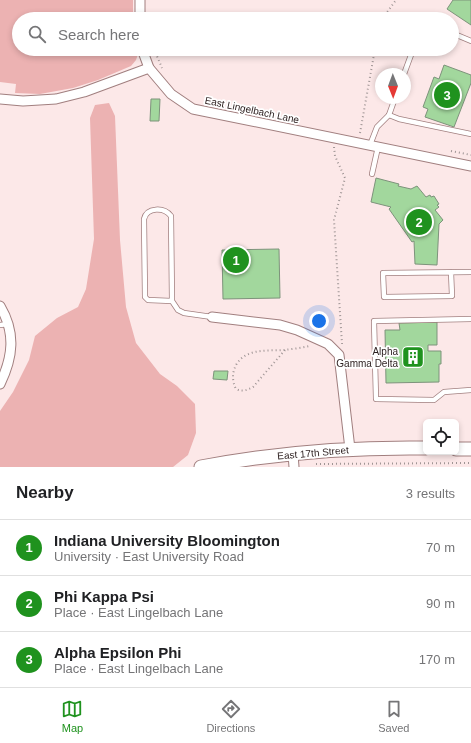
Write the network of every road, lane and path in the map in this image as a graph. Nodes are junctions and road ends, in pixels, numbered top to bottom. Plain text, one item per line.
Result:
1 (140, 0) edge
2 (396, 0) edge
3 (140, 12) edge
4 (387, 12) edge
5 (459, 36) edge
6 (471, 40) edge
7 (145, 56) edge
8 (157, 56) edge
9 (374, 56) edge
10 (411, 56) edge
11 (149, 68) junction
12 (406, 68) edge
13 (163, 69) dead end
14 (0, 100) edge
15 (393, 104) edge
16 (389, 115) junction
17 (353, 132) dead end
18 (471, 134) edge
19 (335, 138) junction
20 (374, 146) junction
21 (448, 151) dead end
22 (471, 155) edge
23 (471, 166) edge
24 (372, 174) dead end
25 (451, 272) junction
26 (471, 272) edge
27 (172, 301) junction
28 (0, 306) edge
29 (212, 317) joint
30 (471, 319) edge
31 (4, 324) edge
32 (328, 344) junction
33 (285, 350) junction
34 (339, 355) junction
35 (4, 368) edge
36 (0, 384) edge
37 (471, 390) edge
38 (423, 448) edge
39 (350, 449) junction
40 (459, 449) edge
41 (471, 449) edge
42 (293, 461) edge
43 (471, 462) edge
44 (315, 464) dead end
45 (201, 467) edge

1 - 3 street
2 - 4 path
5 - 6 lane
7 - 11 street, East Lingelbach Lane
8 - 13 path
9 - 17 path
10 - 12 lane
11 - 14 street
11 - 19 street, East Lingelbach Lane
15 - 16 lane
16 - 18 lane
16 - 20 lane
19 - 20 street, East Lingelbach Lane
19 - 34 path
20 - 23 street, East Lingelbach Lane
20 - 24 lane
21 - 22 path
25 - 25 lane
25 - 26 lane
27 - 27 lane
27 - 29 lane
28 - 31 street
29 - 32 street
30 - 37 lane
31 - 35 street
32 - 33 path
32 - 34 street
33 - 33 path
34 - 39 street
35 - 36 street
38 - 39 main road, East 17th Street
39 - 42 main road, East 17th Street
40 - 41 main road
42 - 45 main road, East 17th Street
43 - 44 path

